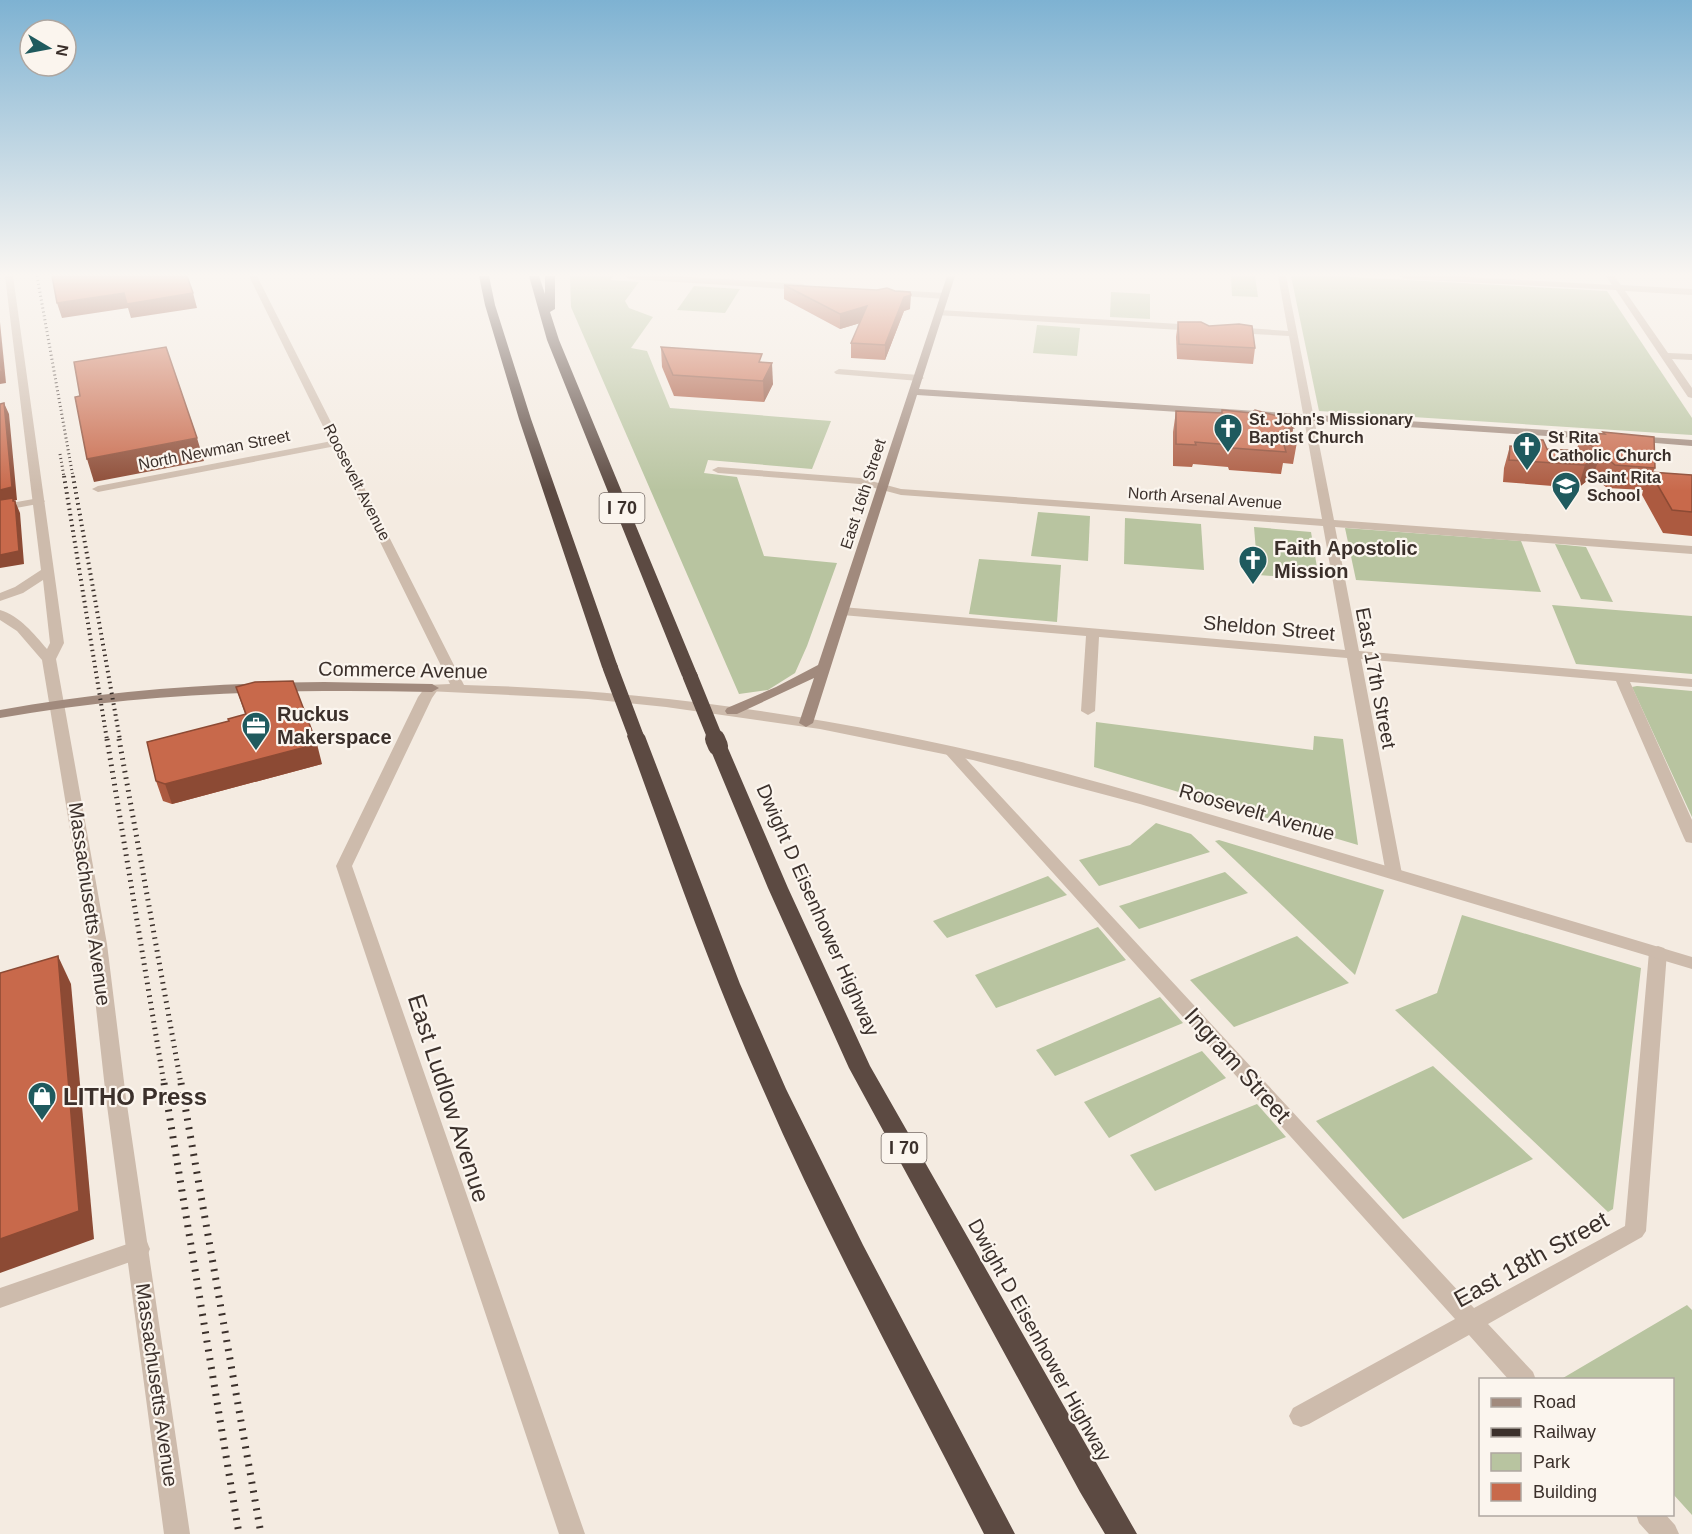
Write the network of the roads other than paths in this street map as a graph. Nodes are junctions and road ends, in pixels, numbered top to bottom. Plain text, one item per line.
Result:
1 (19, 348) edge
2 (289, 348) edge
3 (503, 348) edge
4 (556, 348) edge
5 (928, 348) edge
6 (1295, 348) edge
7 (1659, 348) edge
8 (1665, 356) junction
9 (1692, 357) edge
10 (839, 372) dead end
11 (919, 378) junction
12 (914, 392) junction
13 (1692, 394) edge
14 (1308, 418) junction
15 (337, 443) junction
16 (1692, 443) edge
17 (718, 470) dead end
18 (882, 487) junction
19 (99, 489) dead end
20 (39, 501) junction
21 (0, 508) edge
22 (1328, 524) junction
23 (1692, 550) edge
24 (48, 572) junction
25 (0, 597) edge
26 (842, 611) junction
27 (0, 614) edge
28 (1093, 632) junction
29 (1352, 654) junction
30 (49, 658) junction
31 (823, 668) junction
32 (1621, 677) junction
33 (1692, 683) edge
34 (432, 688) junction
35 (459, 688) junction
36 (56, 704) junction
37 (732, 711) junction
38 (1088, 711) dead end
39 (0, 714) edge
40 (806, 723) junction
41 (951, 751) junction
42 (1692, 838) edge
43 (1394, 874) junction
44 (1658, 952) junction
45 (1692, 963) edge
46 (139, 1249) junction
47 (0, 1298) edge
48 (1472, 1321) junction
49 (1523, 1378) edge
50 (1301, 1416) dead end
51 (1649, 1516) edge
52 (177, 1534) edge
53 (572, 1534) edge
54 (1000, 1534) edge
55 (1122, 1534) edge
56 (1666, 1534) edge

1 - 20 street, Massachusetts Avenue
2 - 15 street, Roosevelt Avenue
3 - 54 highway, bridge
4 - 55 highway, Dwight D Eisenhower Highway / I 70, bridge
5 - 11 main road, East 16th Street
6 - 14 street, East 17th Street
7 - 8 street
8 - 9 street
8 - 13 street
10 - 11 street
11 - 12 main road, East 16th Street
12 - 14 main road
12 - 18 main road, East 16th Street
14 - 16 main road
14 - 22 street, East 17th Street
15 - 19 street, North Newman Street
15 - 35 street, Roosevelt Avenue
17 - 18 street, North Arsenal Avenue
18 - 22 street, North Arsenal Avenue
18 - 26 main road, East 16th Street
20 - 21 street
20 - 24 street, Massachusetts Avenue
22 - 23 street, North Arsenal Avenue
22 - 29 street, East 17th Street
24 - 25 street
24 - 30 street, Massachusetts Avenue
26 - 28 street, Sheldon Street
26 - 31 main road, East 16th Street
27 - 30 street
28 - 29 street, Sheldon Street
28 - 38 street
29 - 32 street, Sheldon Street
29 - 43 street, East 17th Street
30 - 36 street, Massachusetts Avenue
31 - 37 main road
31 - 40 main road, East 16th Street
32 - 33 street, Sheldon Street
32 - 42 street
34 - 35 street, Commerce Avenue
34 - 36 main road, Commerce Avenue
34 - 53 street, East Ludlow Avenue
35 - 37 street, Commerce Avenue
36 - 39 main road, Commerce Avenue
36 - 46 street, Massachusetts Avenue
37 - 40 street, Commerce Avenue
40 - 41 street, Roosevelt Avenue
41 - 43 street, Roosevelt Avenue
41 - 48 street, Ingram Street
43 - 44 street, Roosevelt Avenue
44 - 45 street, Roosevelt Avenue
44 - 48 street, East 18th Street
46 - 47 street
46 - 52 street, Massachusetts Avenue
48 - 49 street, Ingram Street
48 - 50 street, East 18th Street
51 - 56 street

